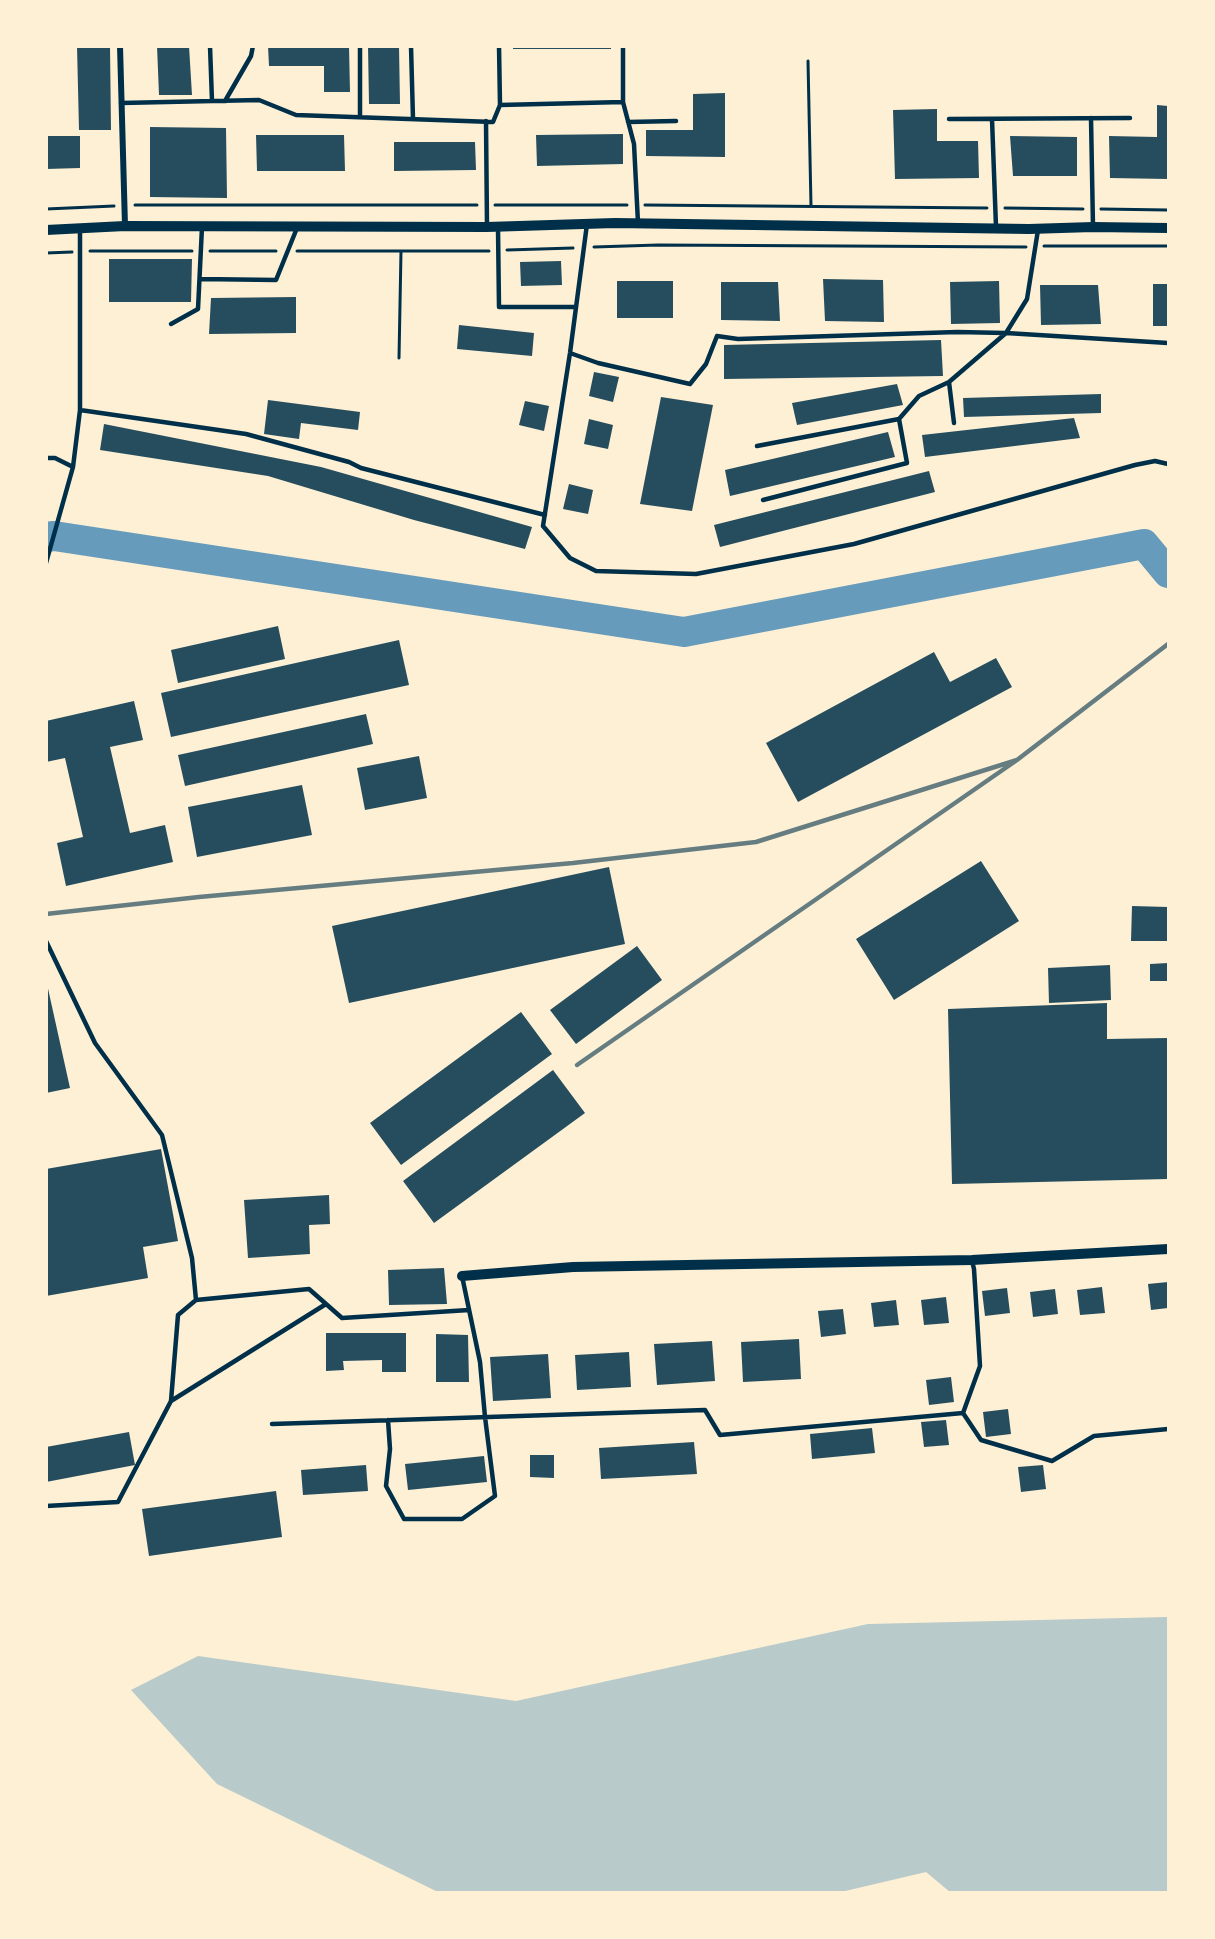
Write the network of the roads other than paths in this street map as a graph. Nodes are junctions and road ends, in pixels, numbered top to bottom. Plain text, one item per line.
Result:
1 (120, 46) edge
2 (210, 46) edge
3 (253, 46) edge
4 (360, 46) edge
5 (411, 46) edge
6 (499, 46) edge
7 (623, 46) edge
8 (212, 101) junction
9 (225, 101) junction
10 (623, 102) junction
11 (121, 103) junction
12 (500, 105) junction
13 (360, 117) junction
14 (1092, 118) junction
15 (1130, 118) dead end
16 (413, 119) junction
17 (949, 119) dead end
18 (992, 119) junction
19 (486, 122) junction
20 (628, 122) junction
21 (676, 122) dead end
22 (638, 223) junction
23 (587, 224) junction
24 (125, 226) junction
25 (202, 227) junction
26 (297, 227) junction
27 (493, 227) junction
28 (1093, 227) junction
29 (80, 228) junction
30 (996, 228) junction
31 (1168, 228) edge
32 (1038, 229) junction
33 (46, 230) edge
34 (200, 279) junction
35 (576, 307) junction
36 (171, 324) dead end
37 (1006, 333) junction
38 (1168, 343) edge
39 (570, 353) junction
40 (949, 382) junction
41 (80, 410) junction
42 (899, 419) junction
43 (954, 423) dead end
44 (757, 446) dead end
45 (46, 458) edge
46 (1168, 464) edge
47 (73, 467) junction
48 (763, 500) dead end
49 (545, 515) junction
50 (46, 563) edge
51 (46, 941) edge
52 (1168, 1249) edge
53 (972, 1260) junction
54 (462, 1276) joint
55 (196, 1300) junction
56 (326, 1304) junction
57 (469, 1310) junction
58 (171, 1401) junction
59 (963, 1413) junction
60 (484, 1417) junction
61 (388, 1420) junction
62 (272, 1424) dead end
63 (1168, 1429) edge
64 (46, 1506) edge

1 - 11 street
2 - 8 lane
3 - 9 lane
4 - 13 lane
5 - 16 lane
6 - 12 lane
7 - 10 lane
8 - 9 lane
8 - 11 lane
9 - 13 lane
10 - 12 lane
10 - 20 lane
11 - 24 street
12 - 19 lane
13 - 16 lane
14 - 15 lane
14 - 18 lane
14 - 28 lane
16 - 19 lane
17 - 18 lane
18 - 30 lane
19 - 27 lane
20 - 21 lane
20 - 22 lane
22 - 23 street
22 - 30 street
23 - 27 street
23 - 35 lane
24 - 25 street
24 - 29 street
25 - 26 street
25 - 34 lane
26 - 27 street
26 - 34 lane
27 - 35 lane
28 - 31 street
28 - 32 street
29 - 33 street
29 - 41 lane
30 - 32 street
32 - 37 lane
34 - 36 lane
35 - 39 lane
37 - 38 lane
37 - 39 lane
37 - 40 lane
39 - 49 lane
40 - 42 lane
40 - 43 lane
41 - 47 lane
41 - 49 lane
42 - 44 lane
42 - 48 lane
45 - 47 lane
46 - 49 lane
47 - 50 lane
51 - 55 lane
52 - 53 street
53 - 54 street
53 - 59 lane
54 - 57 lane
55 - 56 lane
55 - 58 lane
56 - 57 lane
56 - 58 lane
57 - 60 lane
58 - 64 lane
59 - 60 lane
59 - 63 lane
60 - 61 lane
60 - 61 lane
61 - 62 lane

